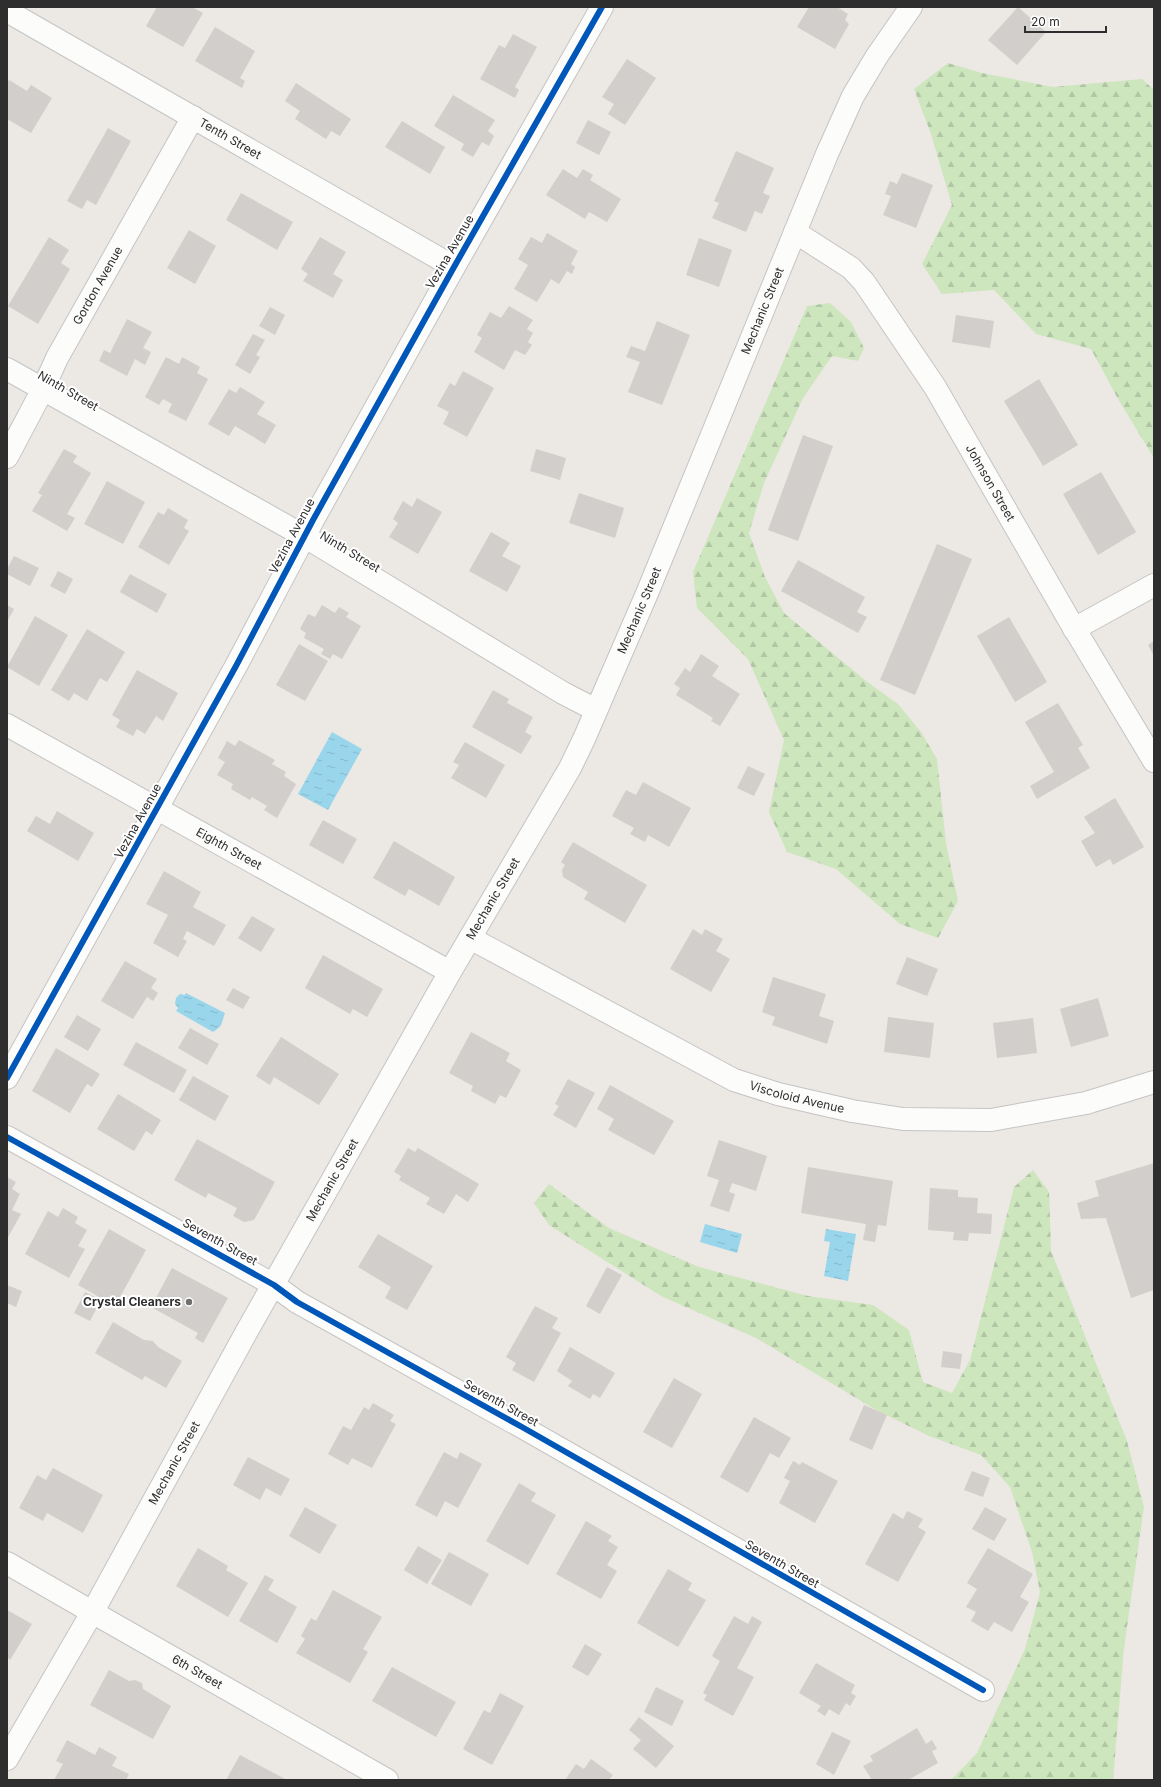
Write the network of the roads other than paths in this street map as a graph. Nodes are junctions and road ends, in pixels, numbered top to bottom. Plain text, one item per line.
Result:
1 (602, 7) edge
2 (911, 7) edge
3 (7, 11) edge
4 (193, 117) junction
5 (795, 232) junction
6 (454, 267) junction
7 (7, 369) edge
8 (43, 389) junction
9 (7, 457) edge
10 (304, 536) junction
11 (1154, 585) edge
12 (1074, 629) junction
13 (596, 710) junction
14 (7, 725) edge
15 (1154, 761) edge
16 (158, 808) junction
17 (470, 938) junction
18 (450, 972) junction
19 (7, 1078) edge
20 (1154, 1082) edge
21 (7, 1137) edge
22 (274, 1285) junction
23 (7, 1563) edge
24 (92, 1612) junction
25 (983, 1690) dead end
26 (7, 1759) edge
27 (387, 1780) edge

1 - 6 street, Vezina Avenue
2 - 5 street, Mechanic Street
3 - 4 street, Tenth Street
4 - 6 street, Tenth Street
4 - 8 street, Gordon Avenue
5 - 12 street, Johnson Street
5 - 13 street, Mechanic Street
6 - 10 street, Vezina Avenue
7 - 8 street, Ninth Street
8 - 9 street, Gordon Avenue
8 - 10 street, Ninth Street
10 - 13 street, Ninth Street
10 - 16 street, Vezina Avenue
11 - 12 street
12 - 15 street, Johnson Street
13 - 17 street, Mechanic Street
14 - 16 street, Eighth Street
16 - 18 street, Eighth Street
16 - 19 street, Vezina Avenue
17 - 18 street, Mechanic Street
17 - 20 street, Viscoloid Avenue
18 - 22 street, Mechanic Street
21 - 22 street, Seventh Street
22 - 24 street, Mechanic Street
22 - 25 street, Seventh Street
23 - 24 street, 6th Street
24 - 26 street, Mechanic Street
24 - 27 street, 6th Street

